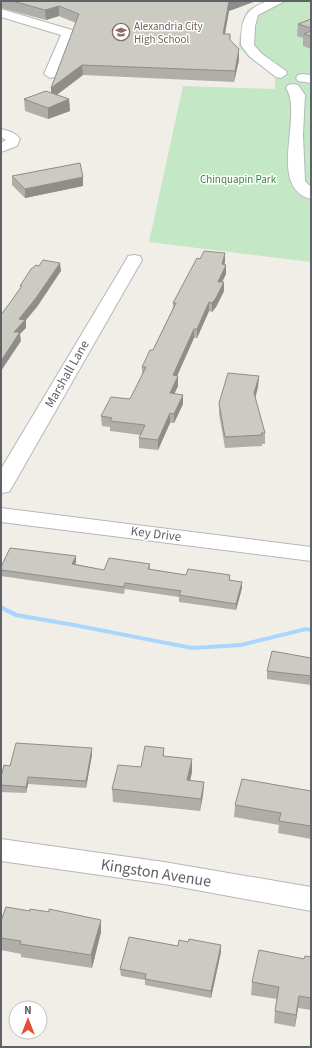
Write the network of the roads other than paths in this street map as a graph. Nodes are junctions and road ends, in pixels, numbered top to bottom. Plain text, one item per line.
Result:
1 (279, 1) edge
2 (1, 13) edge
3 (50, 74) dead end
4 (281, 74) junction
5 (268, 79) dead end
6 (297, 83) edge
7 (1, 133) edge
8 (1, 148) edge
9 (311, 194) edge
10 (134, 260) dead end
11 (1, 487) edge
12 (1, 515) edge
13 (311, 554) edge
14 (1, 850) edge
15 (311, 900) edge

1 - 4 street
2 - 3 street
4 - 5 street
4 - 6 street
6 - 9 street
7 - 8 street
10 - 11 street, Marshall Lane
12 - 13 street, Key Drive
14 - 15 street, Kingston Avenue

